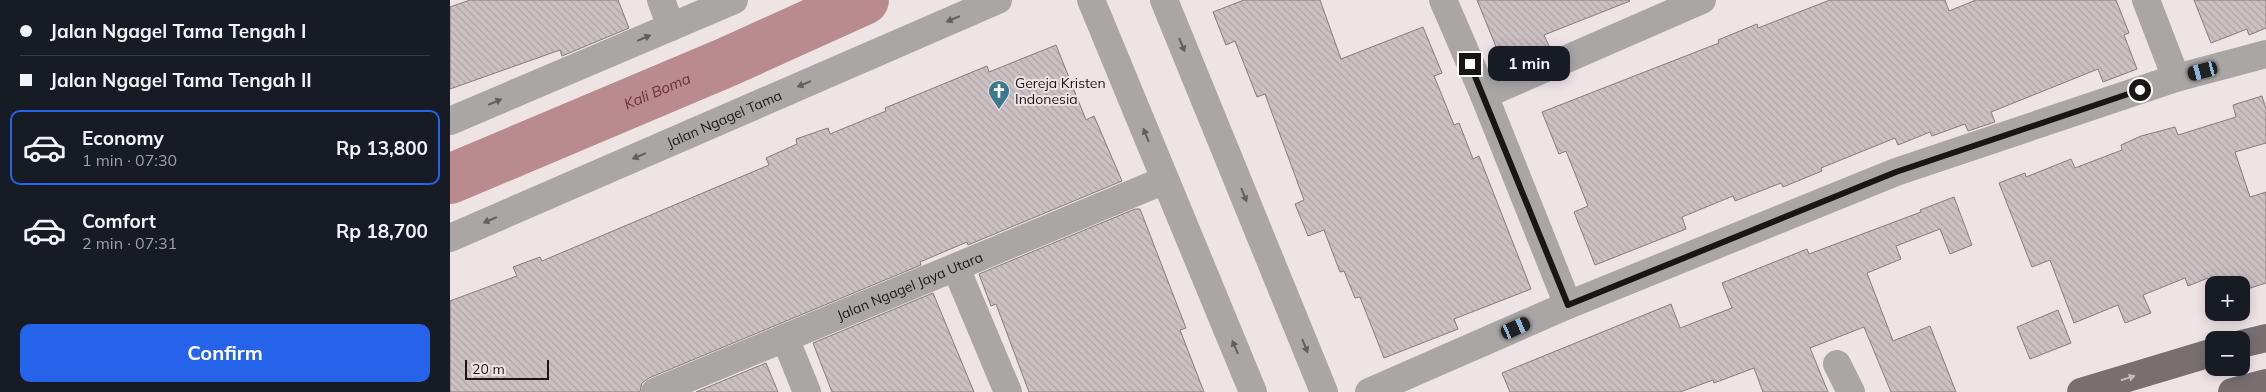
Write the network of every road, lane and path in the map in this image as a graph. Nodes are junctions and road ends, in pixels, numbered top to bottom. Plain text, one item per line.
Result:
1 (661, 0) edge
2 (734, 0) edge
3 (998, 0) edge
4 (1091, 0) edge
5 (1164, 0) edge
6 (1443, 0) edge
7 (1702, 0) edge
8 (2146, 0) edge
9 (671, 27) junction
10 (2266, 54) edge
11 (2176, 78) junction
12 (1484, 95) junction
13 (450, 121) edge
14 (1165, 180) junction
15 (450, 238) edge
16 (956, 268) junction
17 (1568, 305) junction
18 (785, 338) junction
19 (2266, 338) edge
20 (2250, 342) edge
21 (2205, 355) edge
22 (1837, 364) dead end
23 (2266, 383) edge
24 (655, 392) edge
25 (807, 392) edge
26 (1008, 392) edge
27 (1254, 392) edge
28 (1324, 392) edge
29 (1369, 392) edge
30 (1851, 392) edge
31 (2082, 392) edge
32 (2232, 392) edge

1 - 9 street
2 - 9 street
3 -> 15 street, Jalan Ngagel Tama
14 -> 4 street
5 -> 28 street
6 - 12 street
7 - 12 street
8 - 11 street
13 -> 9 street
10 - 11 street
11 - 17 street
12 - 17 street
14 - 16 street, Jalan Ngagel Jaya Utara
27 -> 14 street
16 - 18 street, Jalan Ngagel Jaya Utara
16 - 26 street
17 - 29 street
18 - 24 street, Jalan Ngagel Jaya Utara
18 - 25 street
19 - 20 main road
31 -> 21 main road
22 - 30 street
23 - 32 main road

